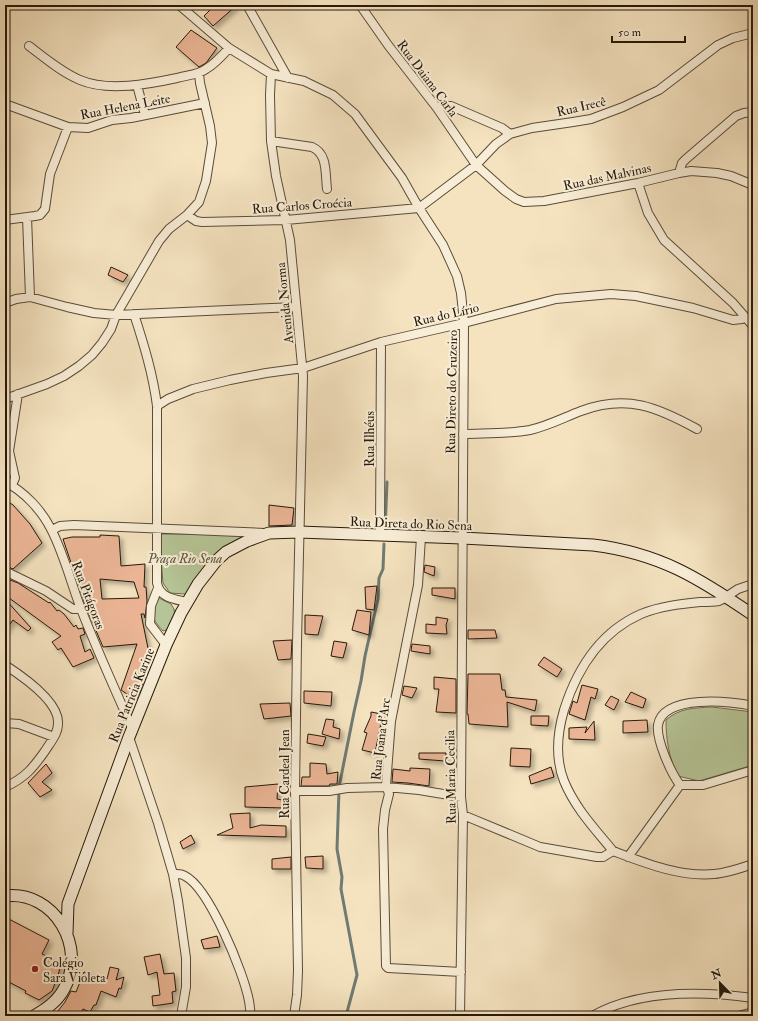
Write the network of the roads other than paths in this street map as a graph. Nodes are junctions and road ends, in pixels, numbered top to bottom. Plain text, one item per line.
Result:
1 (179, 5) edge
2 (247, 5) edge
3 (360, 5) edge
4 (753, 33) edge
5 (29, 46) dead end
6 (229, 48) junction
7 (199, 73) junction
8 (271, 74) junction
9 (288, 78) junction
10 (137, 85) junction
11 (205, 103) junction
12 (5, 104) edge
13 (437, 108) junction
14 (753, 112) edge
15 (145, 115) junction
16 (68, 126) junction
17 (510, 134) junction
18 (271, 141) junction
19 (476, 166) junction
20 (679, 173) junction
21 (638, 183) junction
22 (753, 185) edge
23 (327, 189) dead end
24 (420, 208) junction
25 (188, 215) junction
26 (27, 218) junction
27 (5, 220) edge
28 (286, 220) junction
29 (30, 297) junction
30 (5, 304) edge
31 (296, 307) junction
32 (134, 314) junction
33 (116, 315) junction
34 (745, 317) junction
35 (464, 323) junction
36 (753, 326) edge
37 (381, 342) junction
38 (303, 368) junction
39 (18, 394) junction
40 (5, 399) edge
41 (157, 406) junction
42 (697, 430) dead end
43 (463, 434) junction
44 (8, 484) edge
45 (156, 528) junction
46 (52, 530) junction
47 (299, 532) junction
48 (269, 533) junction
49 (380, 536) junction
50 (421, 537) junction
51 (462, 538) junction
52 (5, 571) edge
53 (753, 584) edge
54 (158, 588) junction
55 (727, 597) junction
56 (188, 602) junction
57 (81, 609) junction
58 (753, 615) edge
59 (166, 645) junction
60 (5, 665) edge
61 (753, 706) edge
62 (5, 723) edge
63 (131, 734) junction
64 (54, 737) junction
65 (753, 770) edge
66 (680, 785) junction
67 (5, 787) edge
68 (386, 787) junction
69 (295, 791) junction
70 (461, 797) junction
71 (463, 815) junction
72 (613, 851) junction
73 (628, 857) junction
74 (753, 864) edge
75 (173, 874) junction
76 (5, 896) edge
77 (68, 904) junction
78 (52, 912) junction
79 (67, 933) junction
80 (461, 972) junction
81 (753, 998) edge
82 (753, 1012) edge
83 (34, 1016) edge
84 (181, 1016) edge
85 (251, 1016) edge
86 (294, 1016) edge
87 (460, 1016) edge
88 (592, 1016) edge
89 (738, 1016) edge

1 - 6 street, Rua Direto do Cruzeiro
2 - 9 street
3 - 13 street, Rua Daiana Carla
4 - 17 street, Rua Irecê
5 - 10 street
6 - 7 street
6 - 8 street, Rua Direto do Cruzeiro
7 - 10 street
7 - 11 street
8 - 9 street, Rua Direto do Cruzeiro
8 - 18 street, Avenida Norma
9 - 24 street, Rua Direto do Cruzeiro
10 - 15 street
11 - 15 street, Rua Helena Leite
11 - 25 street
12 - 16 street, Rua Helena Leite
13 - 17 street
13 - 19 street, Rua Daiana Carla
14 - 20 street
15 - 16 street, Rua Helena Leite
16 - 26 street
17 - 19 street, Rua Irecê
18 - 23 street
18 - 28 street, Avenida Norma
19 - 21 street, Rua das Malvinas
19 - 24 street, Rua Irecê
20 - 21 street, Rua das Malvinas
20 - 22 street, Rua das Malvinas
21 - 34 street
24 - 28 street, Rua Carlos Croécia
24 - 35 street, Rua Direto do Cruzeiro
25 - 28 street, Rua Carlos Croécia
25 - 33 street
26 - 27 street
26 - 29 street
28 - 31 street, Avenida Norma
29 - 30 street
29 - 33 street
31 - 32 street
31 - 38 street, Avenida Norma
32 - 33 street
32 - 41 street
33 - 39 street
34 - 35 street, Rua do Lírio
34 - 36 street
35 - 37 street, Rua do Lírio
35 - 43 street, Rua Direto do Cruzeiro
37 - 38 street, Rua do Lírio
37 - 49 street, Rua Ilhéus
38 - 41 street, Rua do Lírio
38 - 47 street, Avenida Norma
39 - 40 street
39 - 44 street
41 - 45 street
42 - 43 street
43 - 51 street, Rua Direto do Cruzeiro
44 - 46 street, Rua Pitágoras
45 - 46 street, Rua Direta do Rio Sena
45 - 48 street, Rua Direta do Rio Sena
45 - 54 street
46 - 57 street, Rua Pitágoras
47 - 48 main road, Rua Direta do Rio Sena
47 - 49 main road, Rua Direta do Rio Sena
47 - 69 street, Rua Cardeal Jean
48 - 56 main road, Rua Patricia Karine
49 - 50 main road, Rua Direta do Rio Sena
50 - 51 main road, Rua Direta do Rio Sena
50 - 68 street, Rua Joana d'Arc
51 - 55 main road, Rua Direta do Rio Sena
51 - 70 street, Rua Maria Cecilia
52 - 57 street
53 - 55 street
54 - 56 street
54 - 59 street
55 - 58 main road, Rua Direta do Rio Sena
55 - 72 street
56 - 59 main road, Rua Patricia Karine
57 - 63 street, Rua Pitágoras
59 - 63 main road, Rua Patricia Karine
60 - 64 street
61 - 66 street
62 - 64 street
63 - 75 street, Rua Pitágoras
63 - 77 main road, Rua Patricia Karine
64 - 67 street
65 - 66 street
66 - 73 street
68 - 69 street
68 - 70 street
68 - 80 street, Rua Joana d'Arc
69 - 86 street, Rua Cardeal Jean
70 - 71 street, Rua Maria Cecilia
71 - 72 street
71 - 80 street, Rua Maria Cecilia
72 - 73 street
73 - 74 street
75 - 84 street, Rua Pitágoras
75 - 85 street
76 - 78 main road
77 - 78 main road
77 - 79 main road, Rua Patricia Karine
78 - 79 main road
79 - 83 main road
80 - 87 street, Rua Maria Cecilia
81 - 88 street
82 - 89 street

